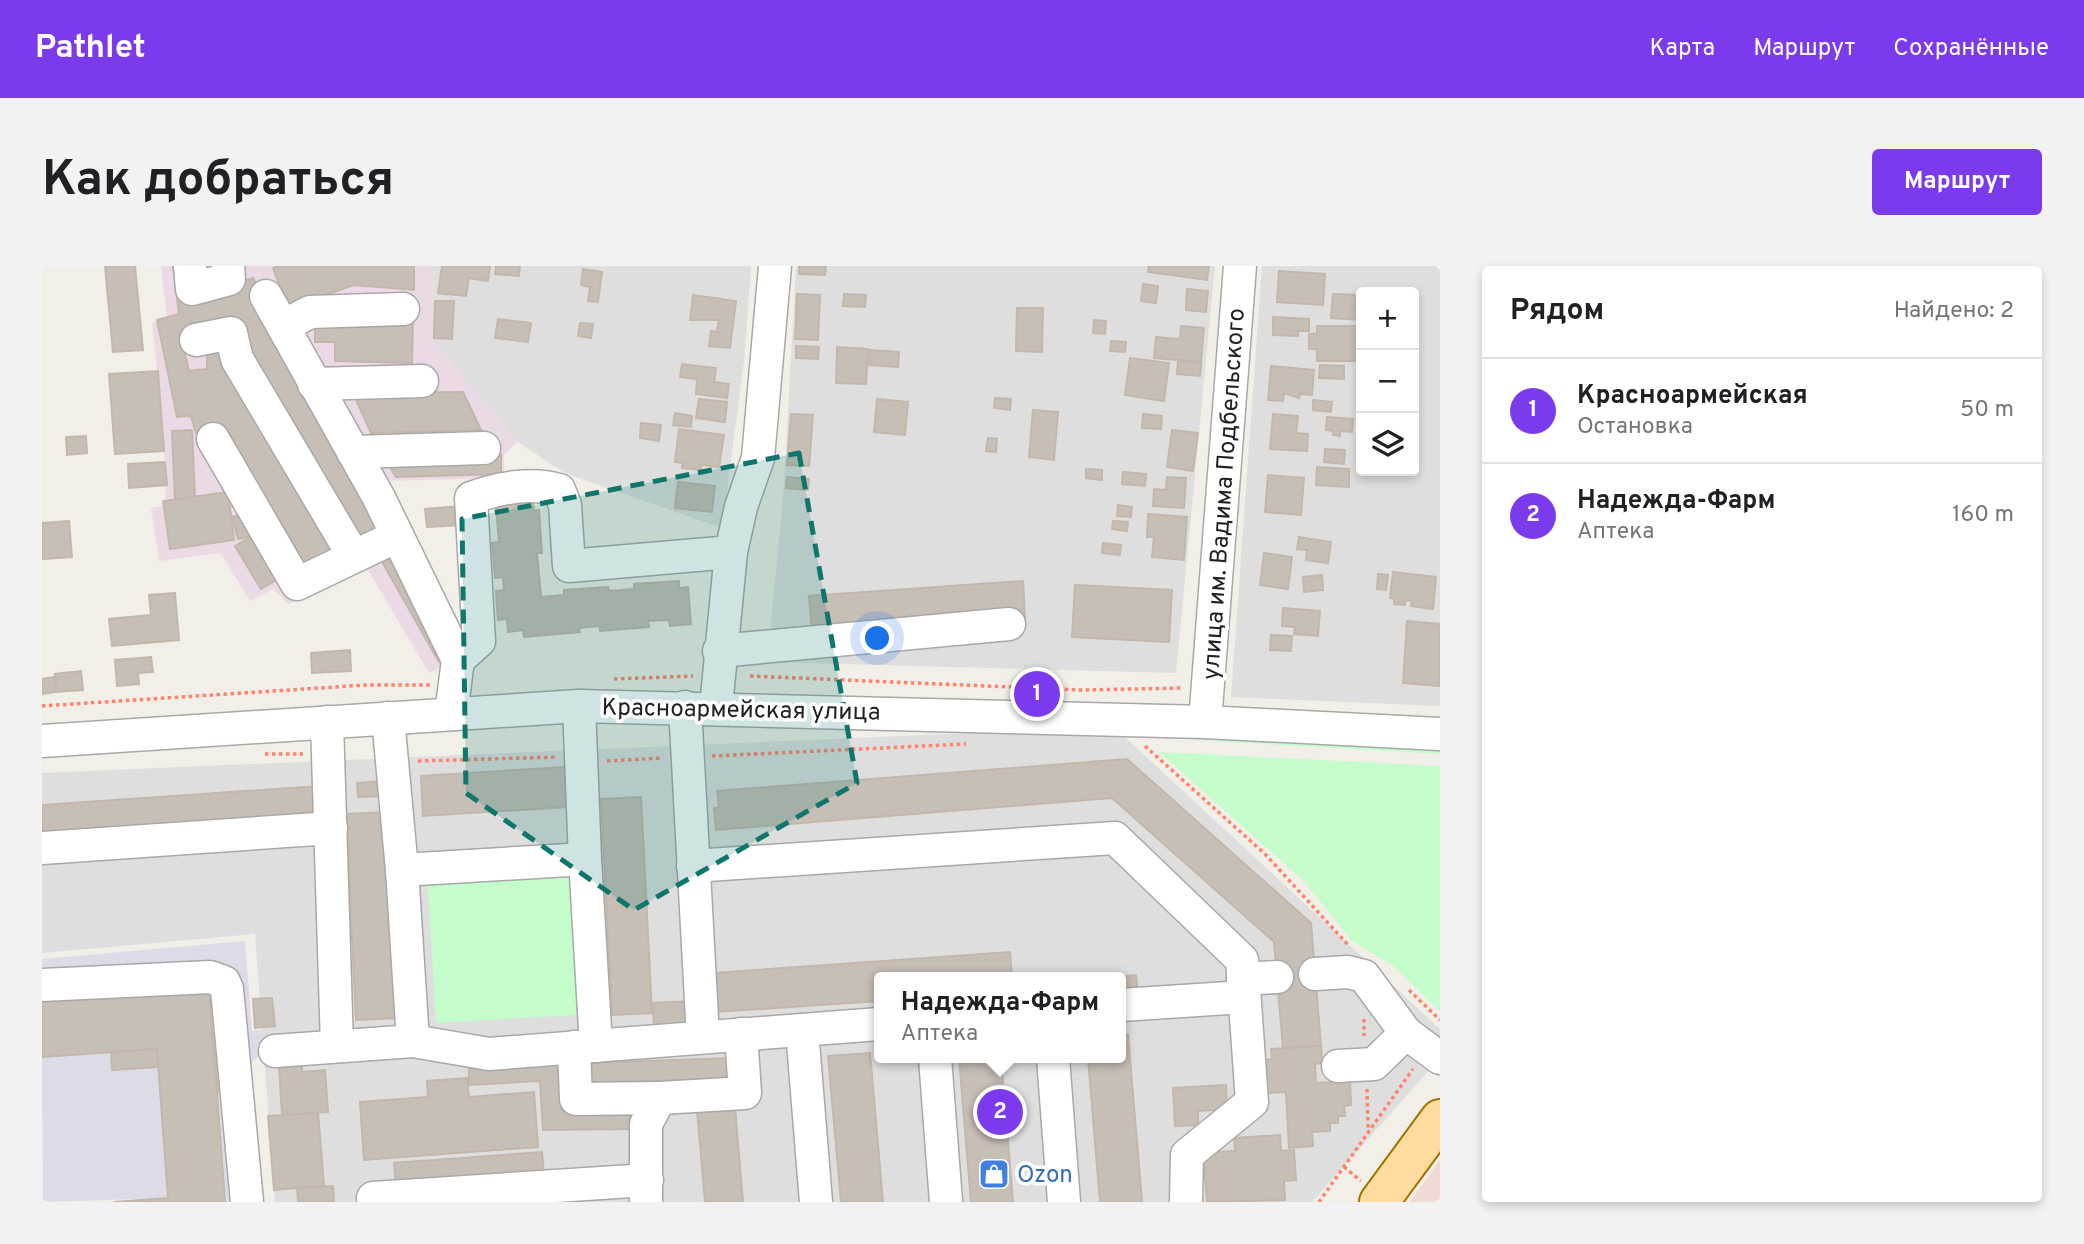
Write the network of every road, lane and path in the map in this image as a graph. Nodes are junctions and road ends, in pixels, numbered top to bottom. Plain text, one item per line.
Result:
1 (190, 266) edge
2 (228, 266) edge
3 (775, 266) edge
4 (1240, 266) edge
5 (266, 296) dead end
6 (402, 309) dead end
7 (282, 326) junction
8 (196, 340) dead end
9 (422, 381) dead end
10 (314, 384) junction
11 (213, 439) dead end
12 (484, 448) dead end
13 (353, 452) junction
14 (397, 536) junction
15 (731, 552) junction
16 (353, 555) junction
17 (1009, 624) dead end
18 (719, 651) junction
19 (458, 660) junction
20 (579, 706) junction
21 (685, 707) junction
22 (716, 707) junction
23 (451, 714) junction
24 (388, 718) junction
25 (327, 722) junction
26 (1205, 722) junction
27 (1440, 734) edge
28 (42, 741) edge
29 (1153, 742) dead end
30 (976, 743) dead end
31 (258, 754) dead end
32 (327, 754) junction
33 (686, 757) junction
34 (391, 761) junction
35 (583, 762) junction
36 (331, 828) junction
37 (42, 848) edge
38 (585, 859) junction
39 (693, 866) junction
40 (402, 870) junction
41 (1358, 953) dead end
42 (1315, 974) dead end
43 (1277, 977) dead end
44 (42, 985) edge
45 (1403, 985) dead end
46 (1244, 988) junction
47 (1126, 1004) edge
48 (1440, 1020) edge
49 (874, 1024) edge
50 (802, 1030) junction
51 (741, 1034) junction
52 (703, 1037) junction
53 (412, 1041) junction
54 (337, 1046) junction
55 (585, 1046) junction
56 (1424, 1046) edge
57 (275, 1051) dead end
58 (935, 1063) edge
59 (1053, 1063) edge
60 (1338, 1066) dead end
61 (660, 1098) junction
62 (1440, 1119) edge
63 (1344, 1167) junction
64 (646, 1191) edge
65 (1373, 1194) edge
66 (247, 1202) edge
67 (374, 1202) edge
68 (816, 1202) edge
69 (946, 1202) edge
70 (1064, 1202) edge
71 (1186, 1202) edge
72 (1319, 1202) edge

1 - 2 street
3 - 15 street
4 - 26 street, улица им. Вадима Подбельского
5 - 7 street
6 - 7 street
7 - 10 street
8 - 16 street
9 - 10 street
10 - 13 street
11 - 16 street
12 - 13 street
13 - 14 street
14 - 16 street
14 - 19 street
15 - 18 street
15 - 19 street
17 - 18 street
18 - 22 street
19 - 23 street
20 - 21 street, Красноармейская улица
20 - 23 street, Красноармейская улица
20 - 35 street
21 - 22 street, Красноармейская улица
21 - 33 street
22 - 26 street, Красноармейская улица
23 - 24 street, Красноармейская улица
24 - 25 street, Красноармейская улица
24 - 34 street
25 - 28 street, Красноармейская улица
25 - 32 street
26 - 27 street, Красноармейская улица
29 - 41 path
30 - 33 path
31 - 32 path
32 - 36 street
33 - 35 path
33 - 39 street
34 - 35 path
34 - 40 street
35 - 38 street
36 - 37 street
36 - 54 street
38 - 40 street
38 - 55 street
39 - 46 street
39 - 52 street
40 - 53 street
42 - 56 street
43 - 46 street
44 - 66 street
45 - 48 path
46 - 47 street
46 - 71 street
49 - 50 street
50 - 51 street
50 - 68 street
51 - 52 street
51 - 61 street
52 - 55 street
53 - 54 street
53 - 55 street
54 - 57 street
55 - 61 street
56 - 60 street
56 - 63 path
58 - 69 street
59 - 70 street
61 - 64 street
62 - 65 main road
63 - 65 path
63 - 72 path
64 - 67 street

